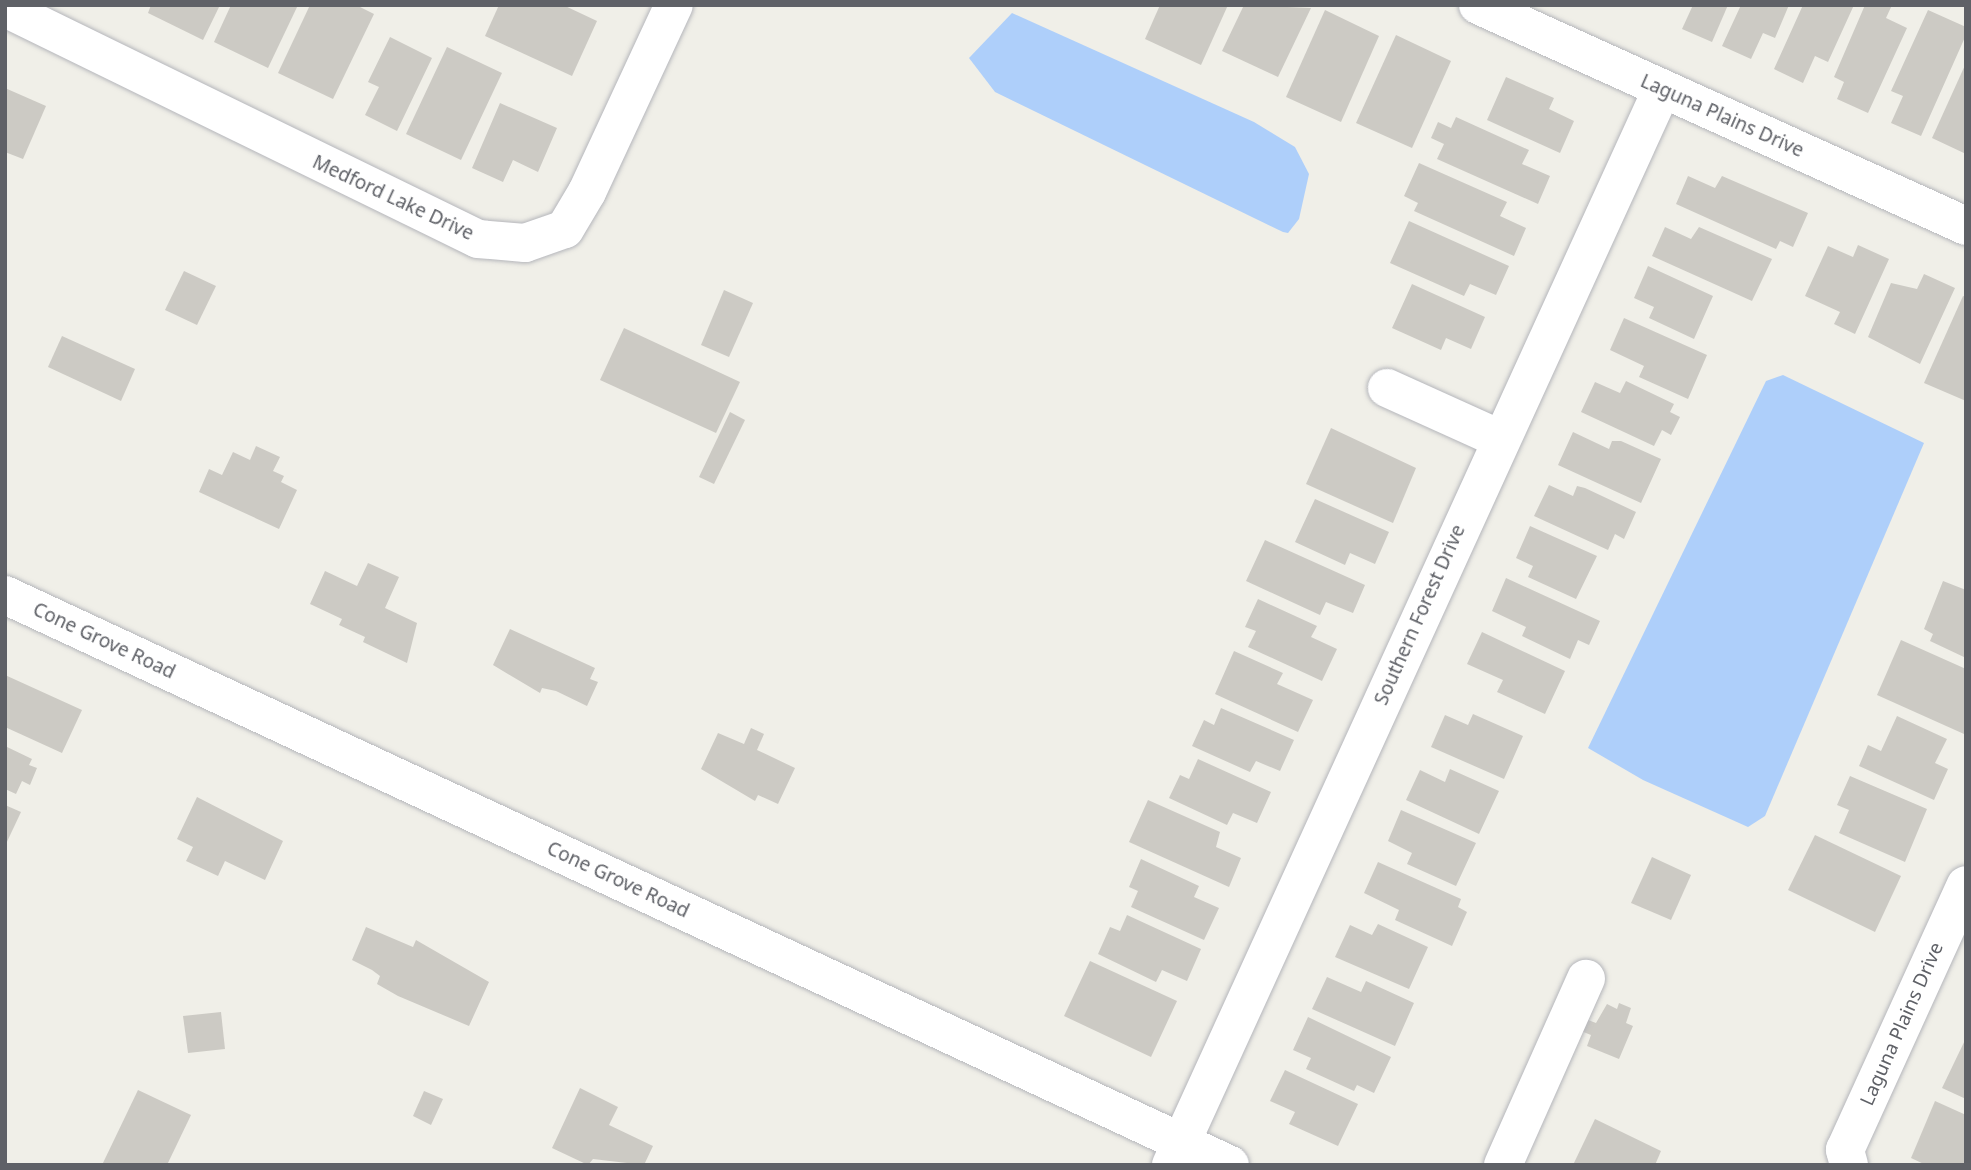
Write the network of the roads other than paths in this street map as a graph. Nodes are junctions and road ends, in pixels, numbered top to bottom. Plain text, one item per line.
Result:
1 (674, 5) edge
2 (1478, 5) edge
3 (5, 8) edge
4 (1662, 89) junction
5 (1966, 226) edge
6 (1387, 388) dead end
7 (1500, 439) junction
8 (5, 595) edge
9 (1966, 885) edge
10 (1586, 979) dead end
11 (1176, 1153) edge
12 (1230, 1165) edge
13 (1503, 1165) edge
14 (1849, 1165) edge

1 - 3 street, Medford Lake Drive
2 - 4 street, Laguna Plains Drive
4 - 5 street, Laguna Plains Drive
4 - 7 street, Southern Forest Drive
6 - 7 street
7 - 11 street, Southern Forest Drive
8 - 11 street, Cone Grove Road
9 - 14 street, Laguna Plains Drive
10 - 13 street
11 - 12 street, Cone Grove Road

